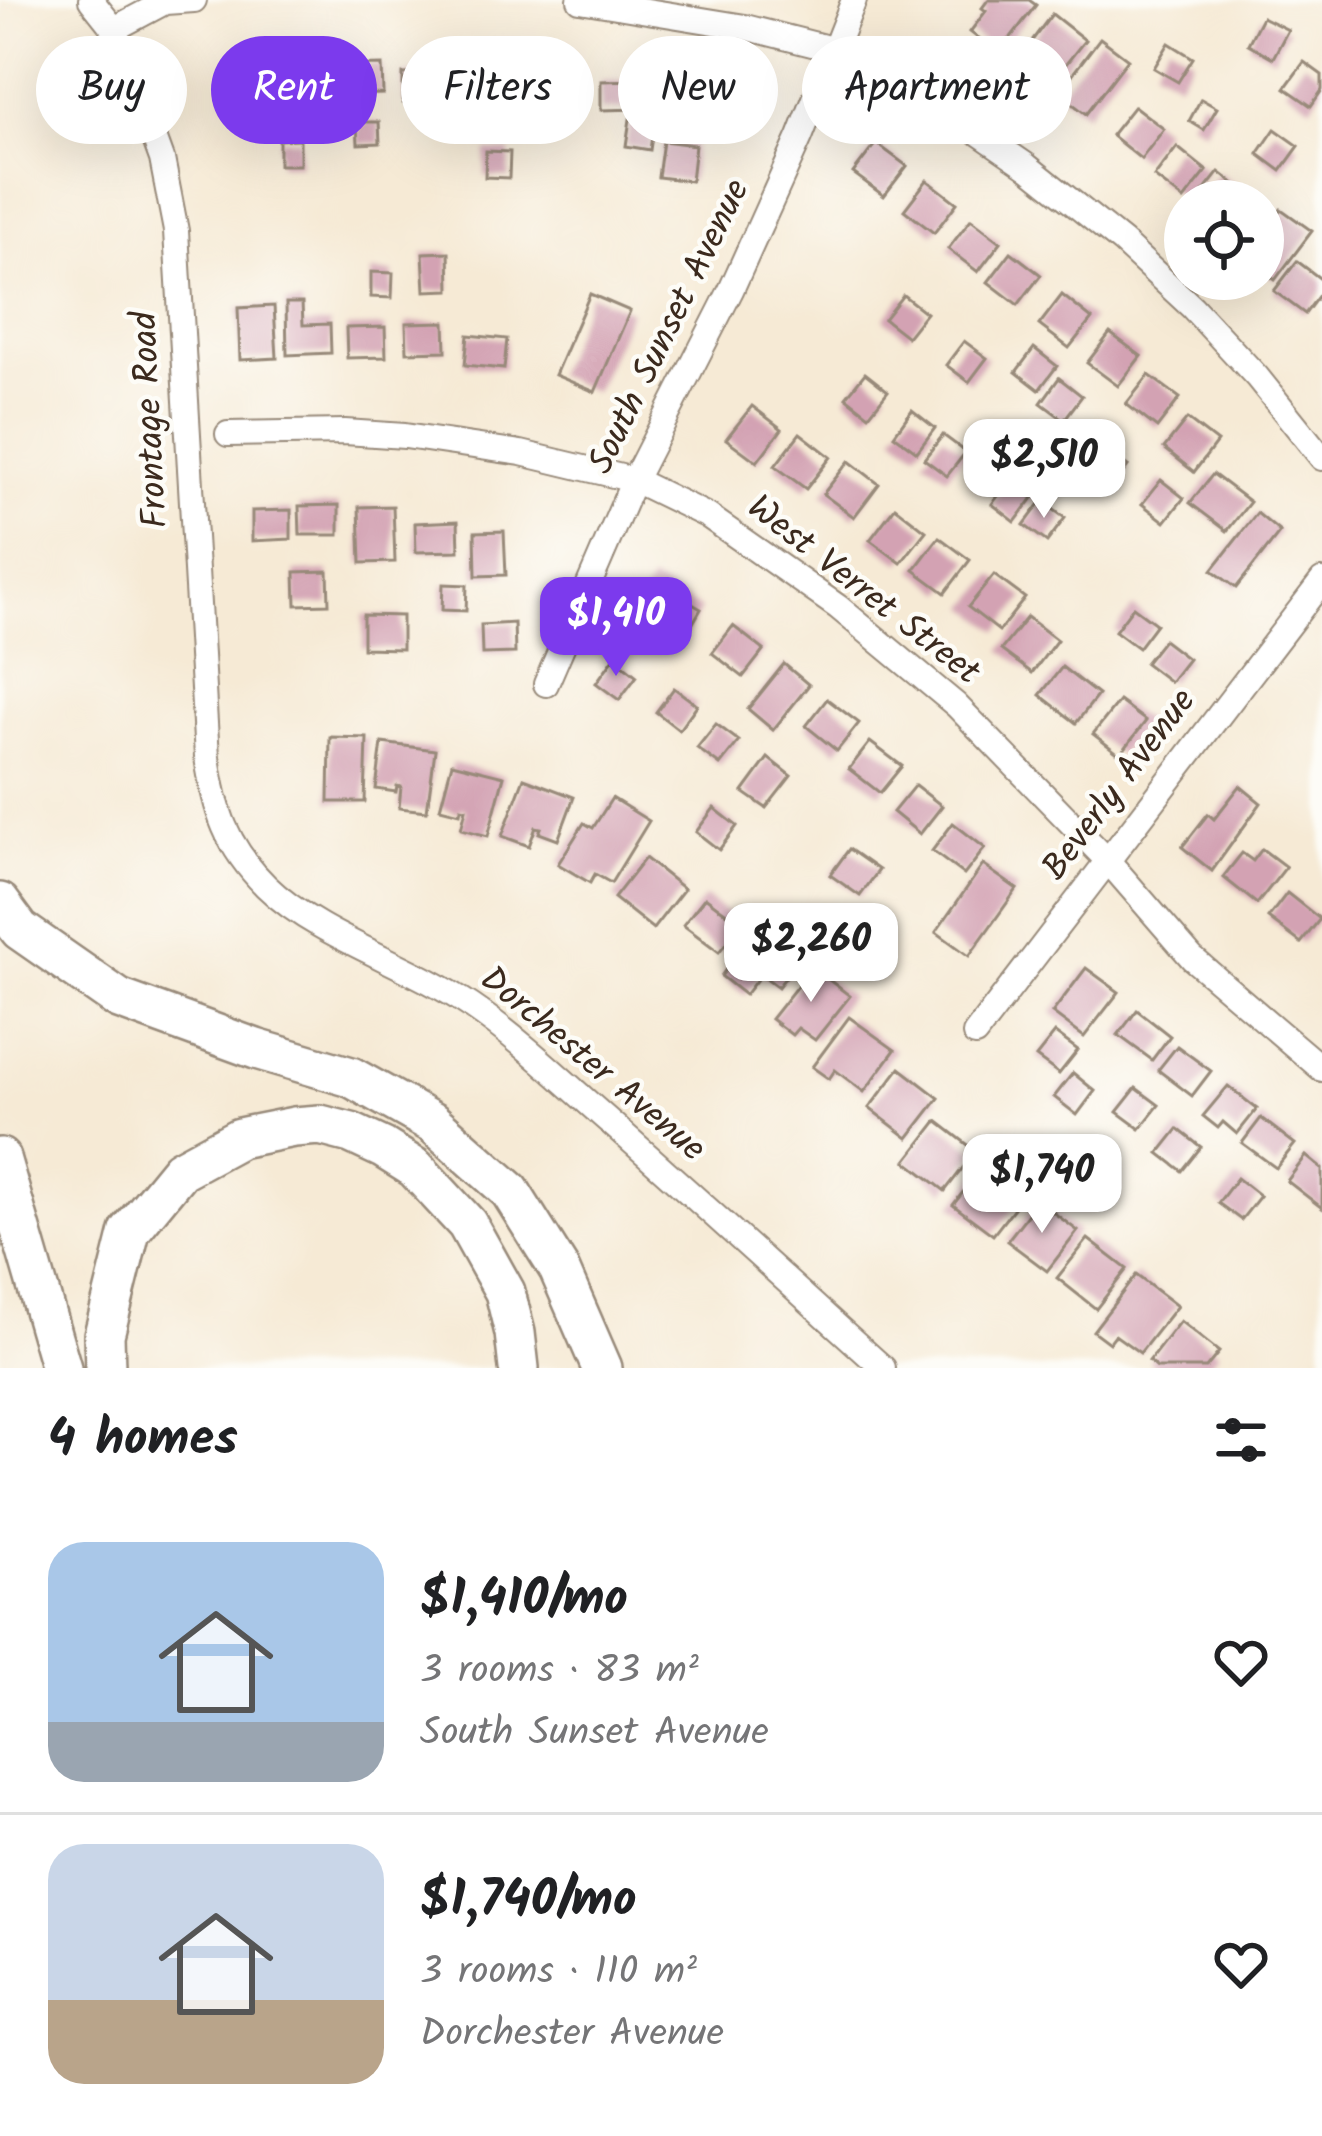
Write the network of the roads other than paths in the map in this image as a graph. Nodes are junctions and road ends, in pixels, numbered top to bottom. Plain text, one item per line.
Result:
1 (91, 0) edge
2 (194, 0) edge
3 (580, 0) edge
4 (854, 0) edge
5 (165, 1) edge
6 (114, 29) junction
7 (841, 36) edge
8 (802, 42) edge
9 (802, 132) edge
10 (993, 144) edge
11 (228, 434) dead end
12 (1322, 458) edge
13 (634, 480) junction
14 (1322, 581) edge
15 (546, 684) dead end
16 (234, 848) joint
17 (1108, 861) junction
18 (0, 903) edge
19 (974, 1034) dead end
20 (1322, 1069) edge
21 (0, 1158) edge
22 (61, 1368) edge
23 (106, 1368) edge
24 (519, 1368) edge
25 (602, 1368) edge
26 (883, 1368) edge

1 - 6 street, Frontage Road
2 - 5 street
3 - 8 street
4 - 7 street, South Sunset Avenue
5 - 6 street
6 - 16 street, Frontage Road
9 - 13 street, South Sunset Avenue
10 - 12 street
11 - 13 street, West Verret Street
13 - 15 street, South Sunset Avenue
13 - 17 street, West Verret Street
14 - 17 street, Beverly Avenue
16 - 26 street, Dorchester Avenue
17 - 19 street, Beverly Avenue
17 - 20 street, West Verret Street
18 - 25 highway
21 - 22 highway
23 - 24 highway

